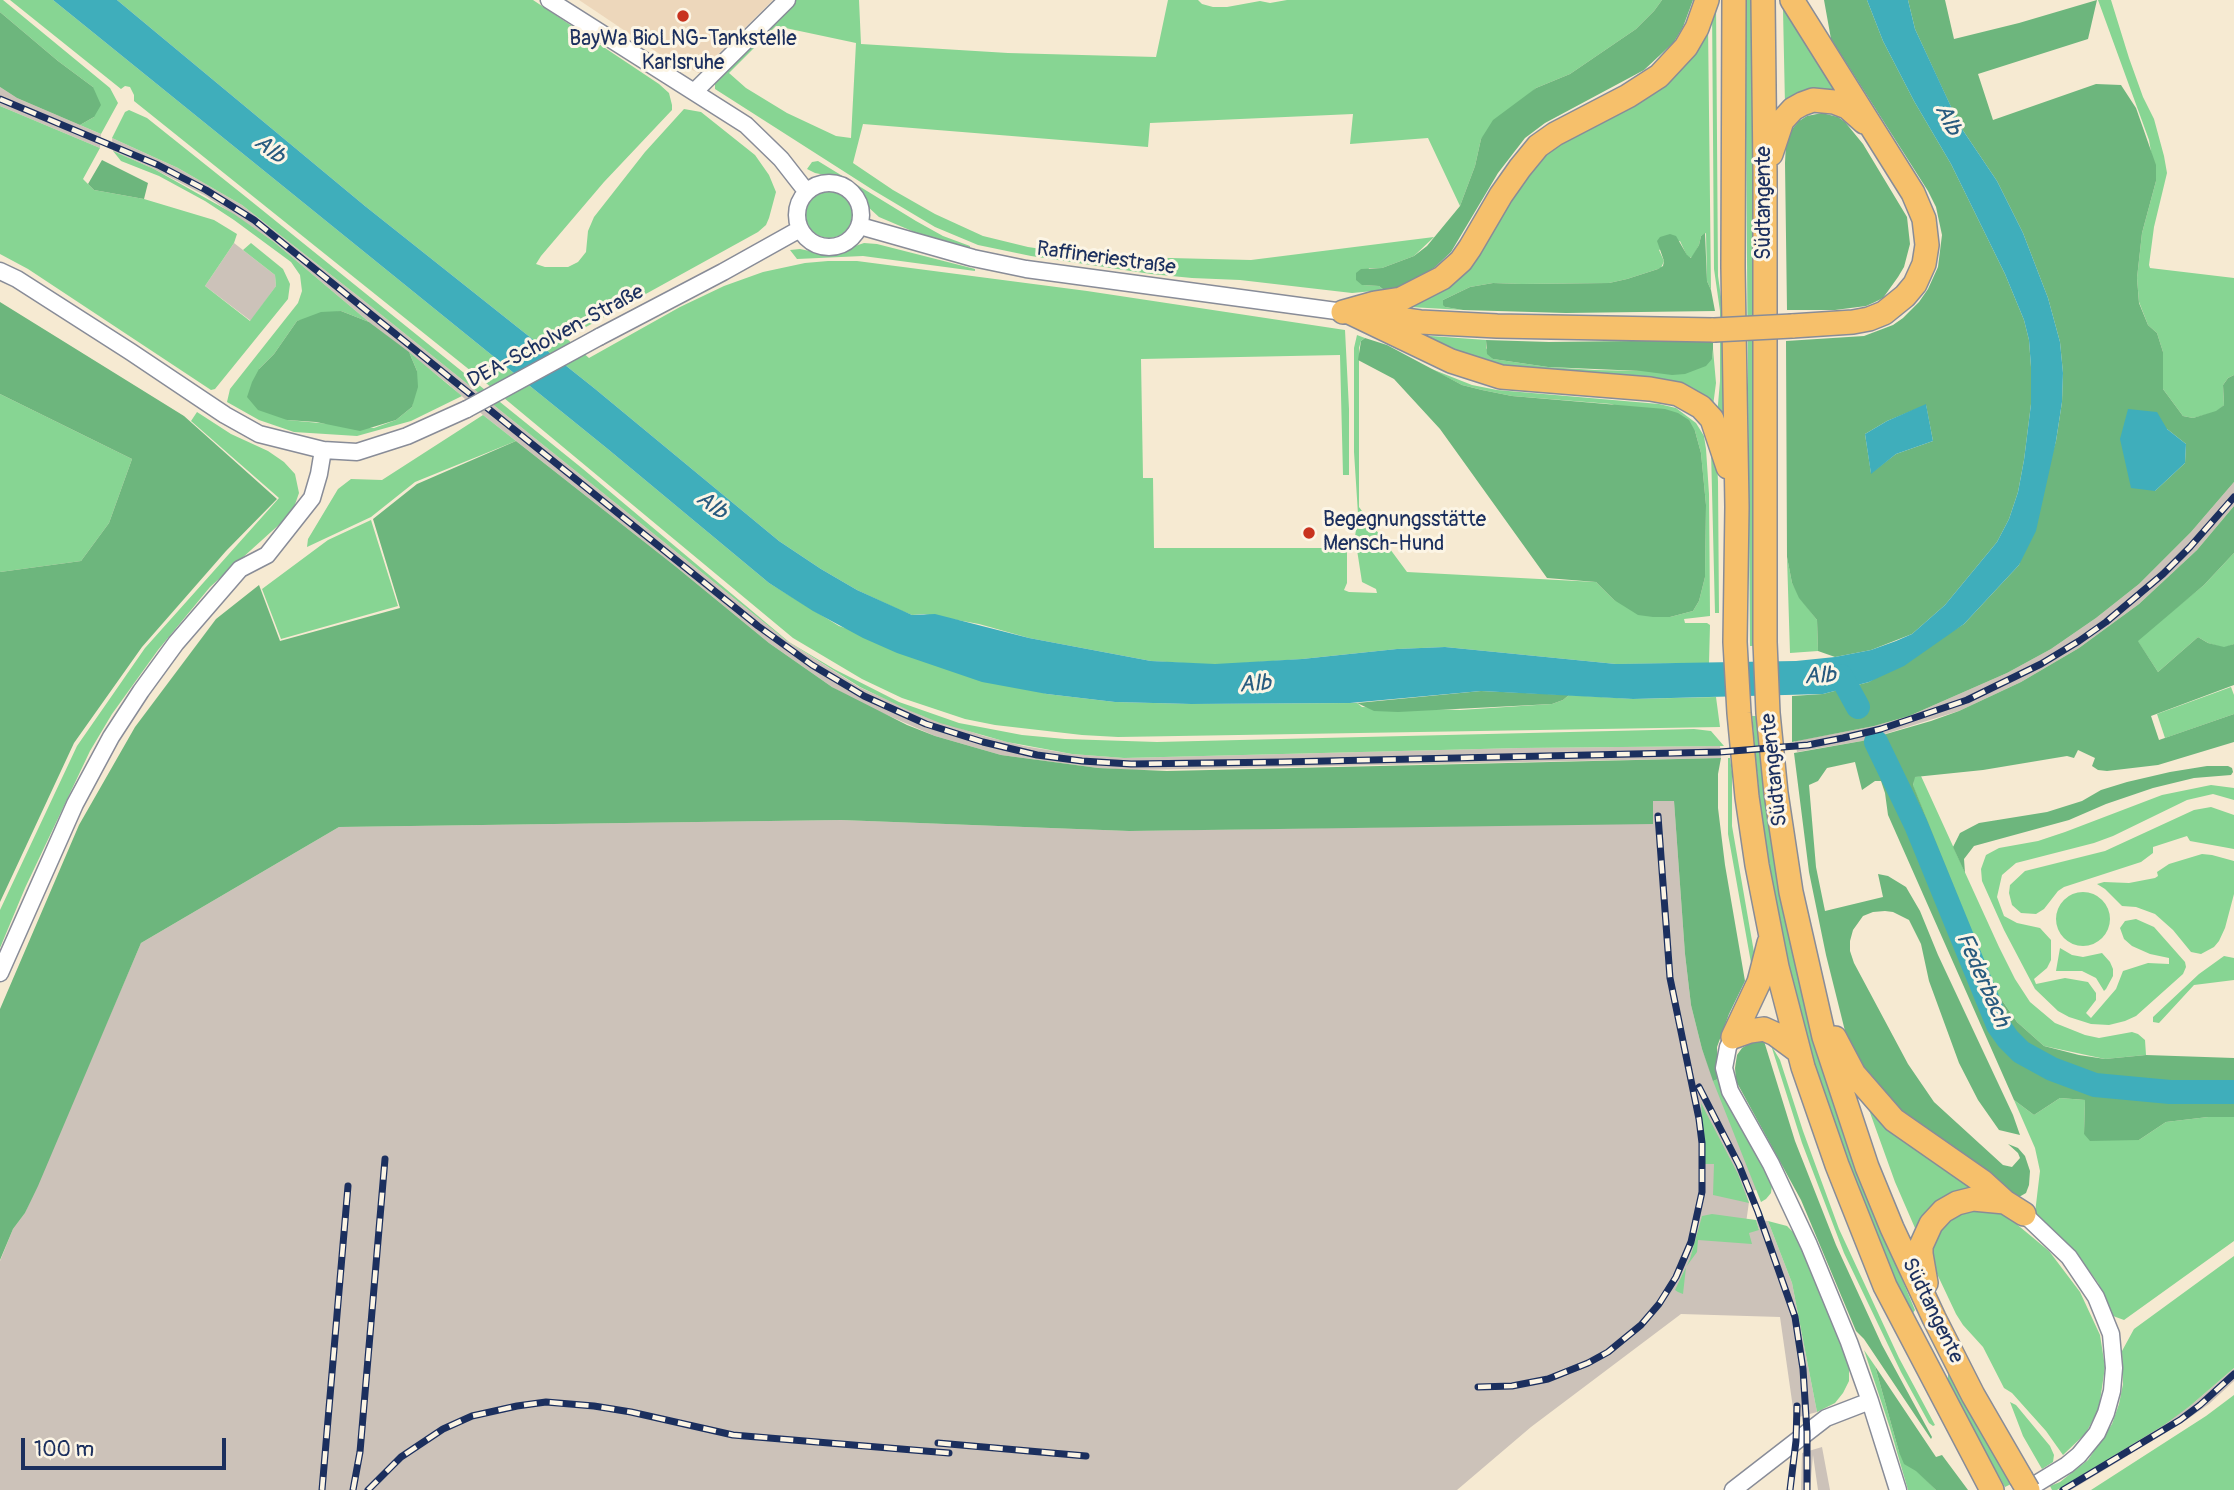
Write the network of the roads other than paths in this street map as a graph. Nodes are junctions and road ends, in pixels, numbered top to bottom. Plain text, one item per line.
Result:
1 (549, 0) edge
2 (787, 0) edge
3 (1707, 0) edge
4 (1734, 0) edge
5 (1763, 0) edge
6 (1792, 0) edge
7 (695, 91) junction
8 (1886, 149) junction
9 (1765, 172) junction
10 (806, 191) junction
11 (860, 226) junction
12 (800, 229) junction
13 (0, 271) edge
14 (1347, 313) junction
15 (323, 450) junction
16 (1737, 491) junction
17 (1770, 937) junction
18 (0, 973) edge
19 (1811, 988) junction
20 (1733, 1037) junction
21 (1798, 1051) junction
22 (2005, 1202) junction
23 (2024, 1214) joint
24 (1934, 1318) junction
25 (1870, 1401) junction
26 (2025, 1486) edge
27 (1733, 1490) edge
28 (1898, 1490) edge
29 (1993, 1490) edge

1 - 7 street
2 - 7 street
3 - 14 highway
4 - 16 highway, Südtangente
5 - 9 highway, Südtangente
6 - 8 highway
7 - 10 street
8 - 9 highway
8 - 14 highway, bridge
9 - 19 highway, Südtangente
10 - 11 street
10 - 12 street
11 - 12 street
11 - 14 street, Raffineriestraße
12 - 15 street, DEA-Scholven-Straße, bridge
13 - 15 street, DEA-Scholven-Straße
14 - 16 highway
15 - 18 street
16 - 17 highway, Südtangente
17 - 20 highway
17 - 21 highway, Südtangente
19 - 22 highway
19 - 24 highway, Südtangente
20 - 21 highway
20 - 25 street
21 - 29 highway, Südtangente
22 - 23 highway
22 - 24 highway
23 - 26 street
24 - 26 highway, Südtangente
25 - 27 street
25 - 28 street

